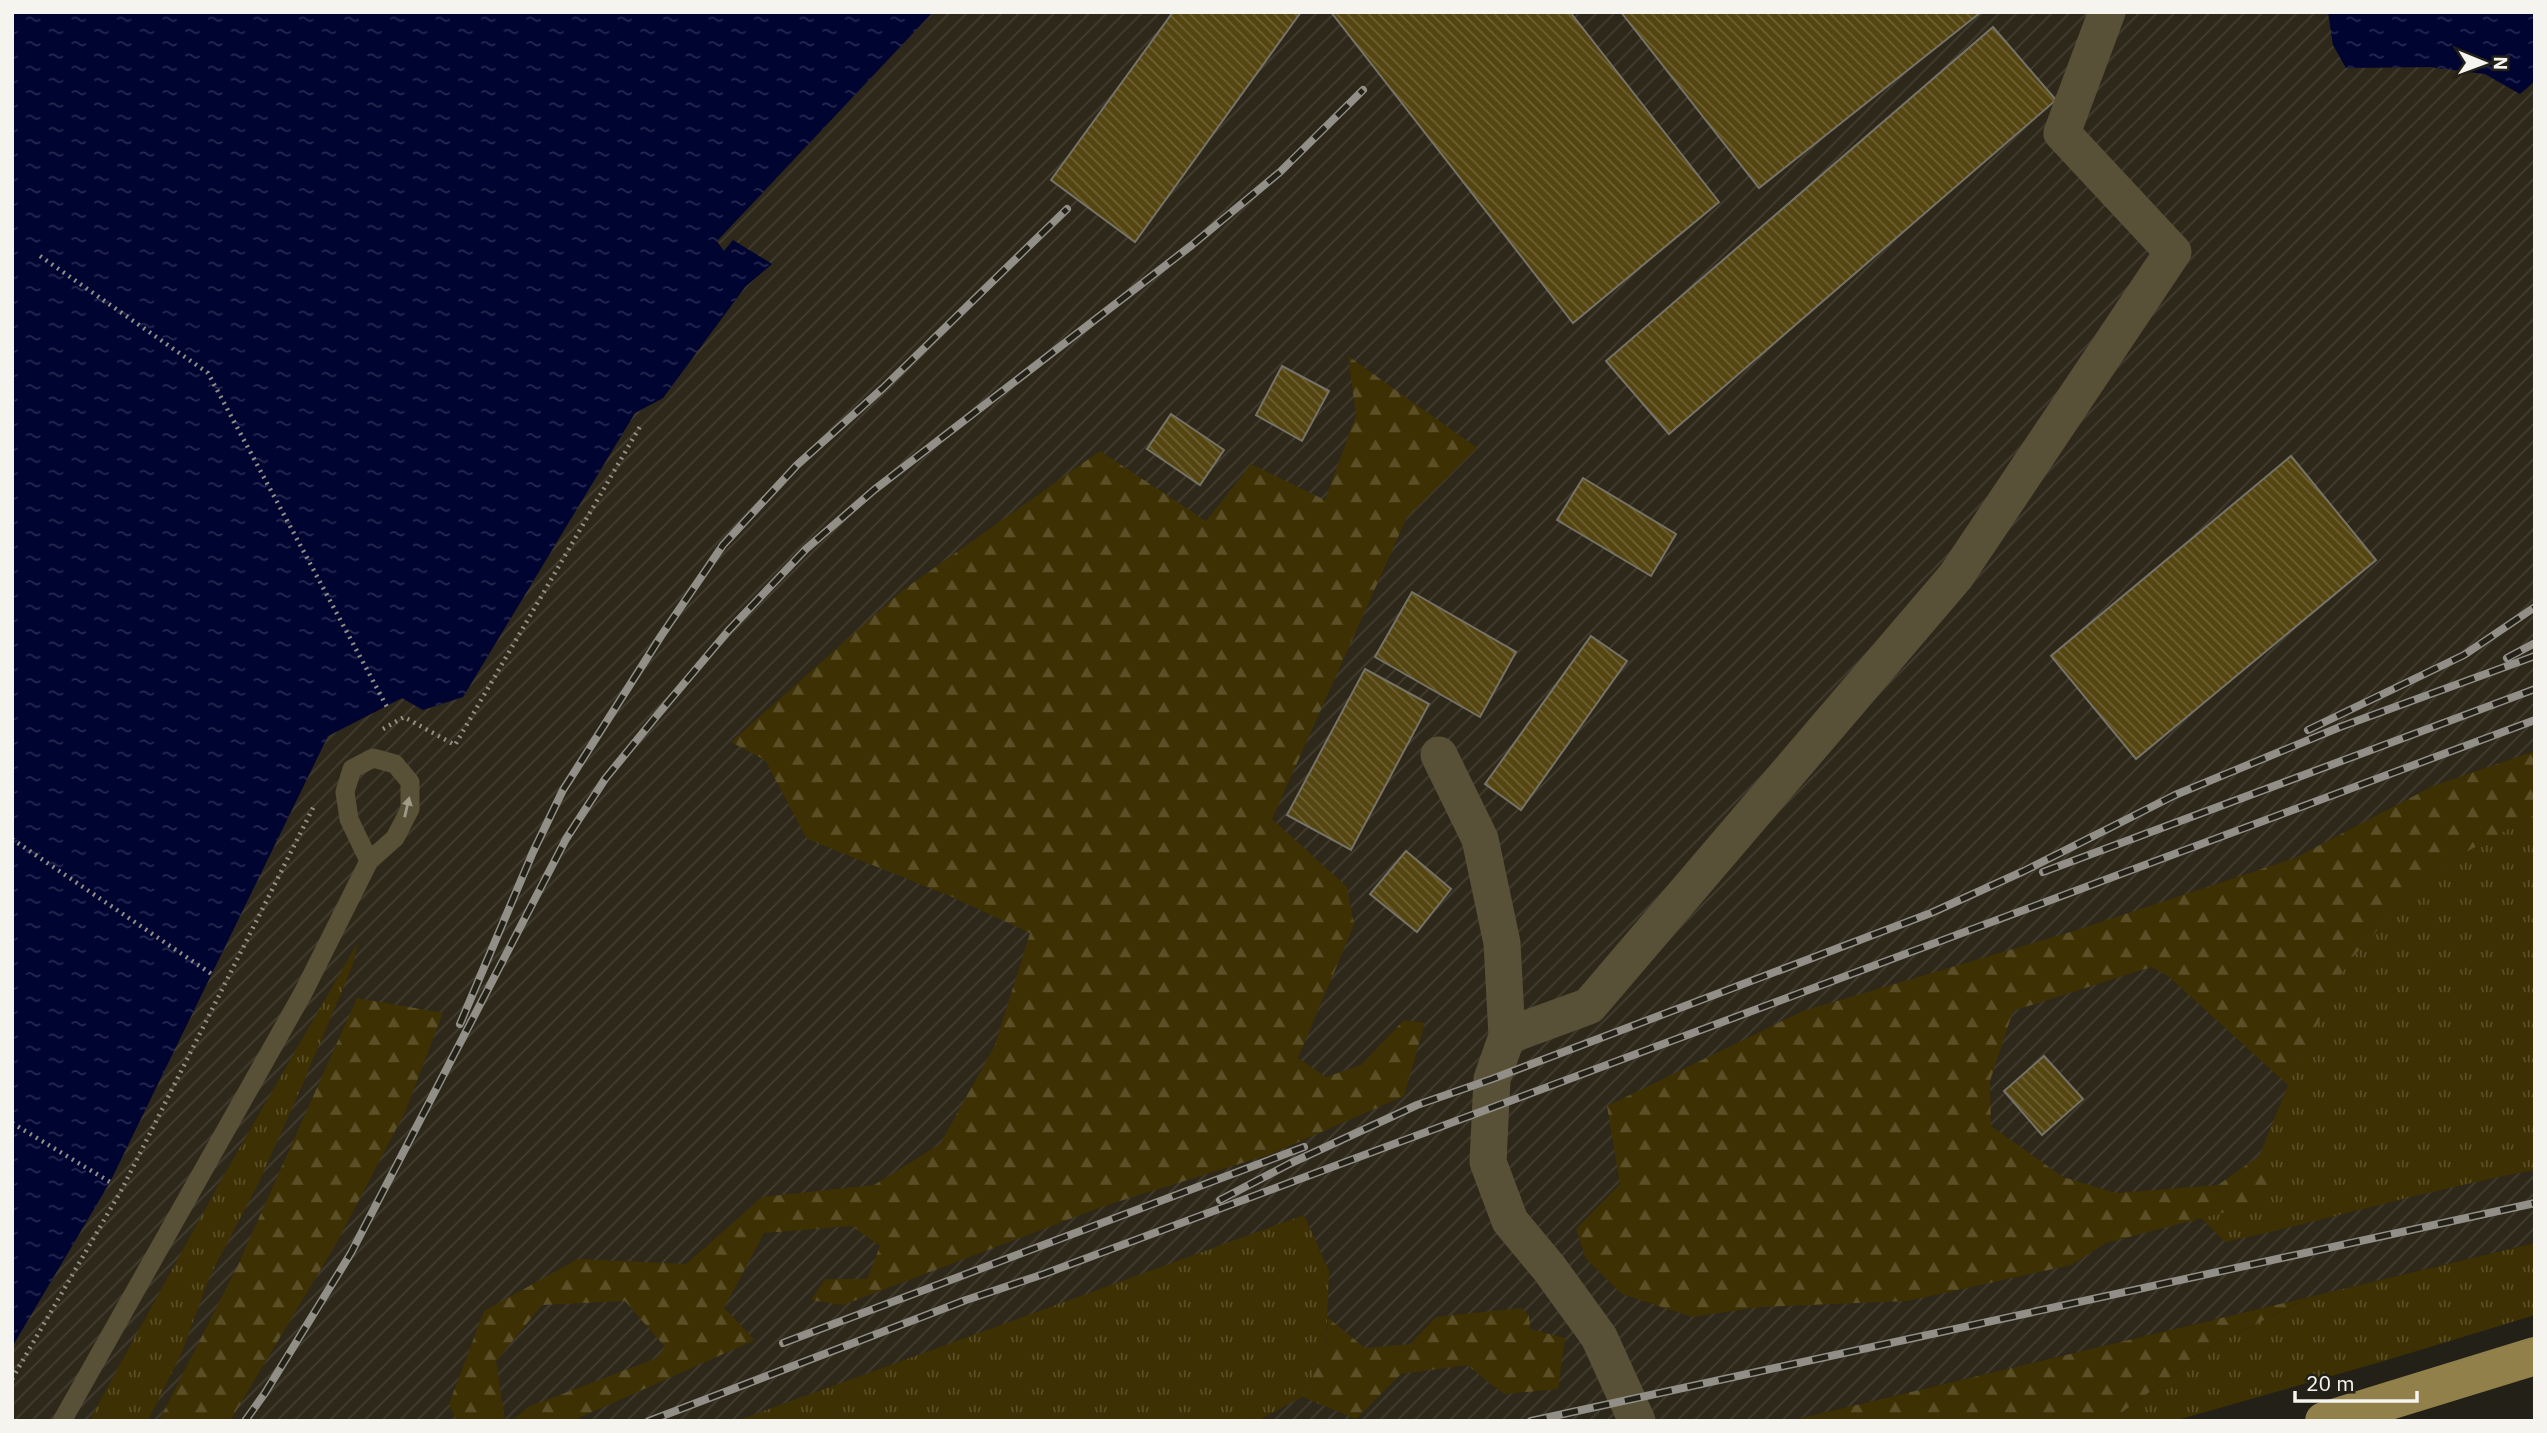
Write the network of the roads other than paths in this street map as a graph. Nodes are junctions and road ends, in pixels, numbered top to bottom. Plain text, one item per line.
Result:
1 (2107, 12) edge
2 (1439, 755) dead end
3 (369, 861) junction
4 (1507, 1036) junction
5 (2535, 1356) edge
6 (1636, 1420) edge
7 (62, 1421) edge
8 (2325, 1421) edge

1 - 4 street
2 - 4 street
3 -> 3 lane
3 - 7 lane
4 - 6 street
5 - 8 main road

